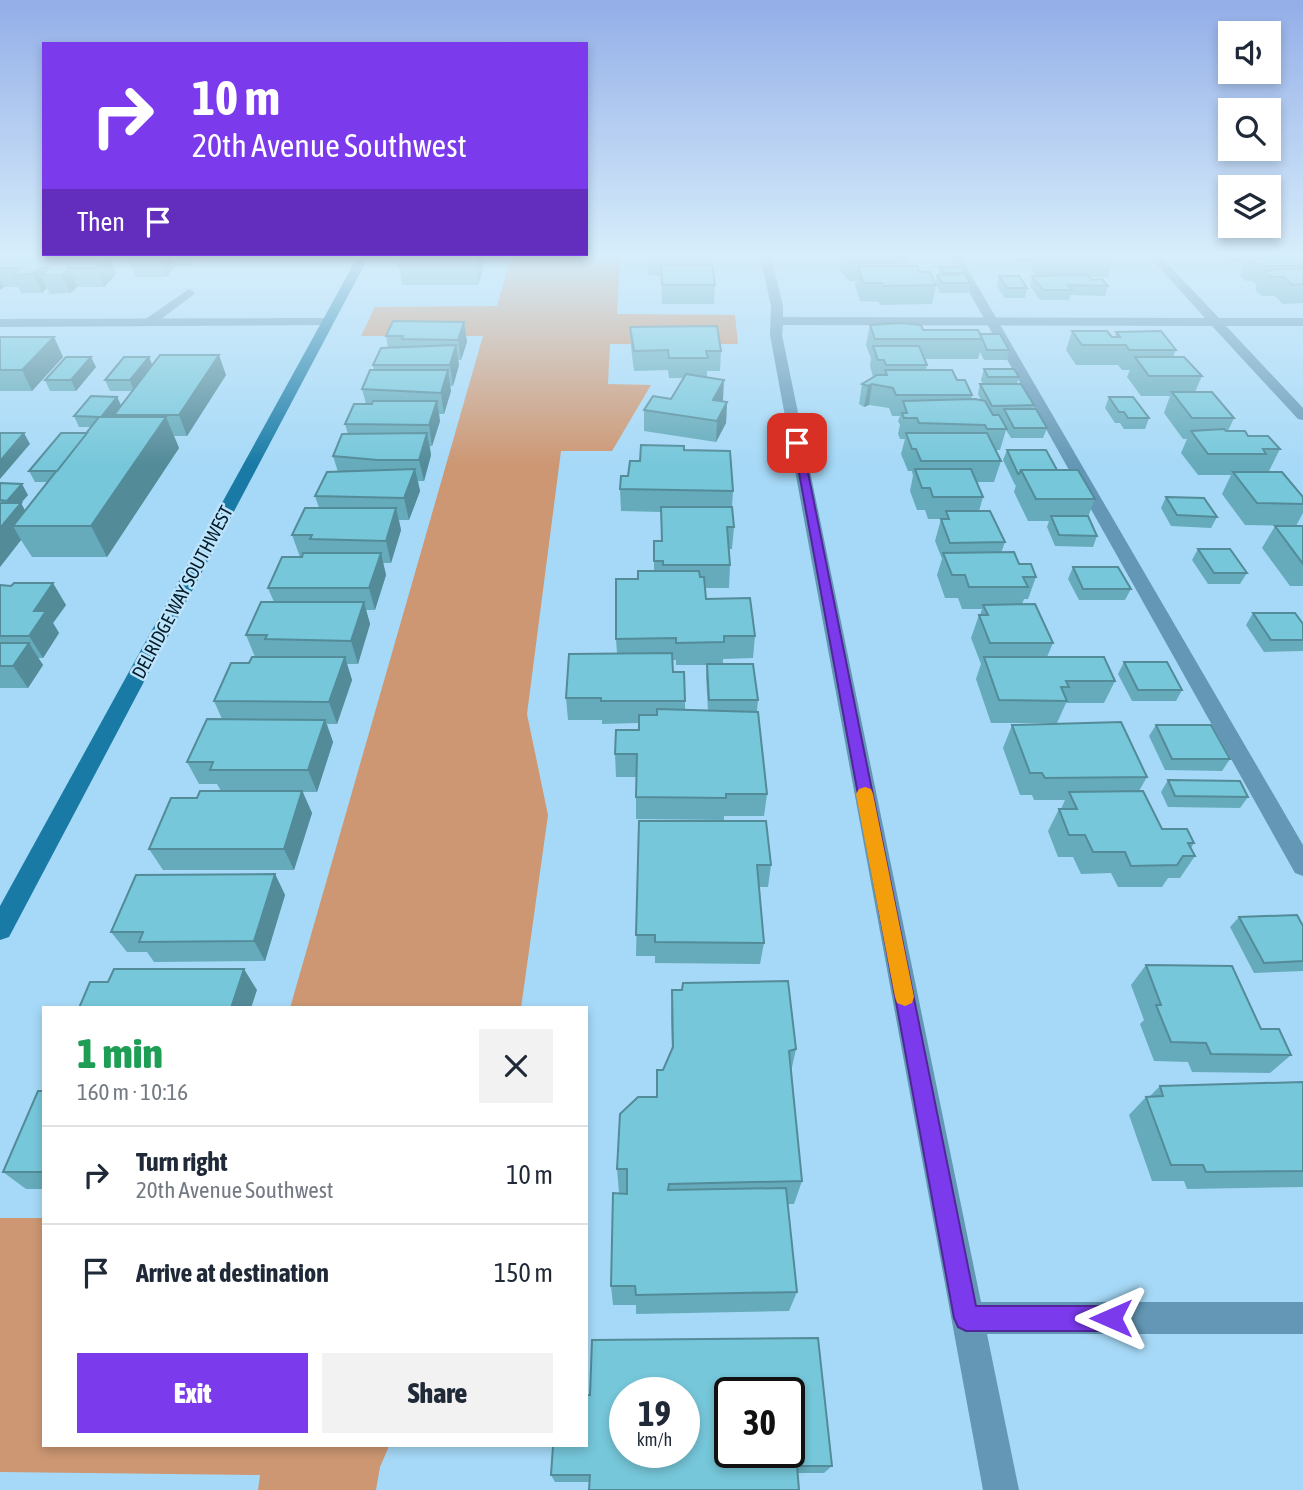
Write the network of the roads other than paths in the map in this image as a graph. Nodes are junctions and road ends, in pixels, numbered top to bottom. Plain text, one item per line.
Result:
1 (326, 326) edge
2 (776, 326) edge
3 (992, 326) edge
4 (1218, 326) edge
5 (1303, 416) edge
6 (1303, 866) edge
7 (0, 929) edge
8 (966, 1318) junction
9 (1303, 1318) edge
10 (1001, 1490) edge

1 - 7 main road, DELRIDGE WAY SOUTHWEST
2 - 8 street
3 - 6 street
4 - 5 street
8 - 9 street
8 - 10 street

